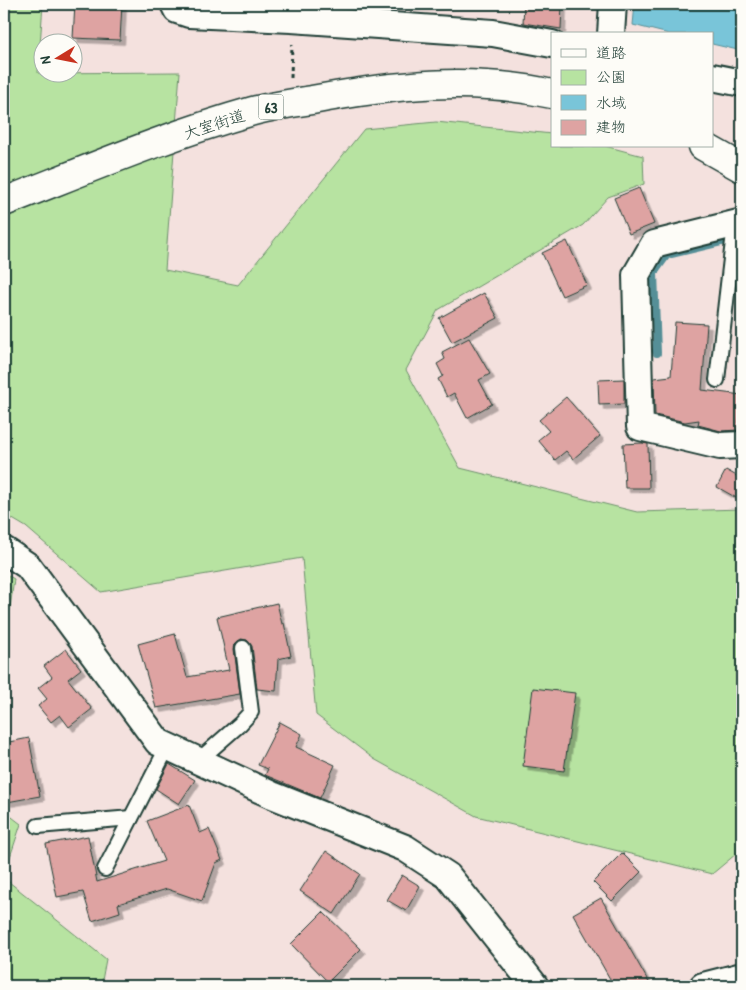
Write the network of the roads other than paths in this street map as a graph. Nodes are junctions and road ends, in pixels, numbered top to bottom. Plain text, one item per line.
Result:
1 (174, 4) edge
2 (614, 4) edge
3 (611, 32) edge
4 (551, 44) edge
5 (714, 77) edge
6 (742, 84) edge
7 (551, 94) edge
8 (707, 148) edge
9 (742, 168) edge
10 (4, 202) edge
11 (739, 223) edge
12 (718, 380) dead end
13 (742, 446) edge
14 (4, 550) edge
15 (243, 648) dead end
16 (168, 746) junction
17 (199, 760) junction
18 (131, 818) junction
19 (38, 826) dead end
20 (105, 870) dead end
21 (742, 976) edge
22 (535, 986) edge
23 (703, 986) edge

1 - 4 street
2 - 3 street
5 - 6 street
7 - 10 main road, 大室街道 / 63
8 - 9 main road
11 - 12 lane
11 - 13 street
14 - 16 street
15 - 17 lane
16 - 17 street
16 - 18 lane
17 - 22 street
18 - 19 lane
18 - 20 lane
21 - 23 street

